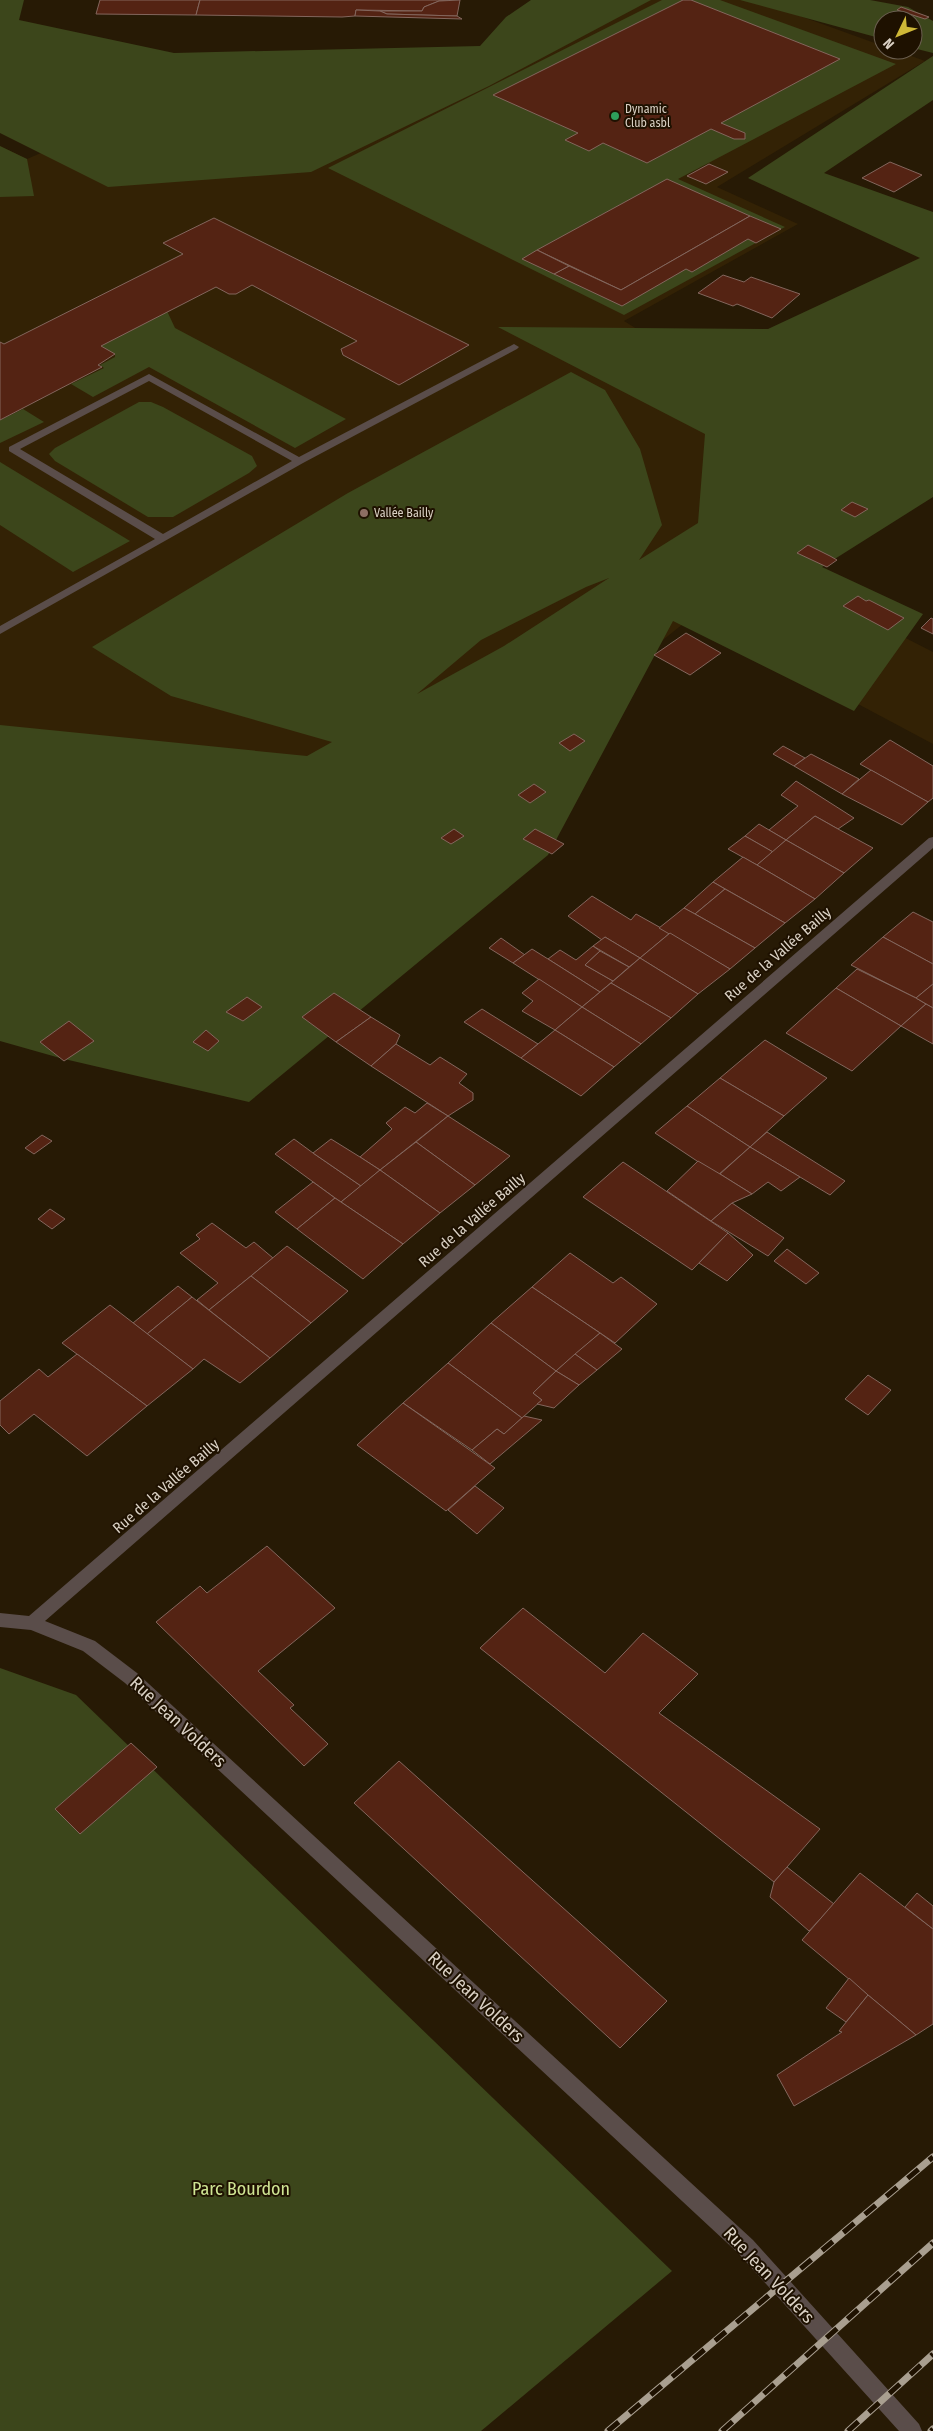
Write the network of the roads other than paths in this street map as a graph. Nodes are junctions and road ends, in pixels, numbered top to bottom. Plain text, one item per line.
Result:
1 (514, 346) dead end
2 (299, 461) junction
3 (163, 539) junction
4 (0, 631) edge
5 (933, 841) edge
6 (0, 1620) edge
7 (32, 1623) junction
8 (912, 2431) edge

1 - 2 street
2 - 3 street
2 - 3 street
3 - 4 street
5 - 7 street, Rue de la Vallée Bailly
6 - 7 street, Rue Jean Volders
7 - 8 street, Rue Jean Volders

